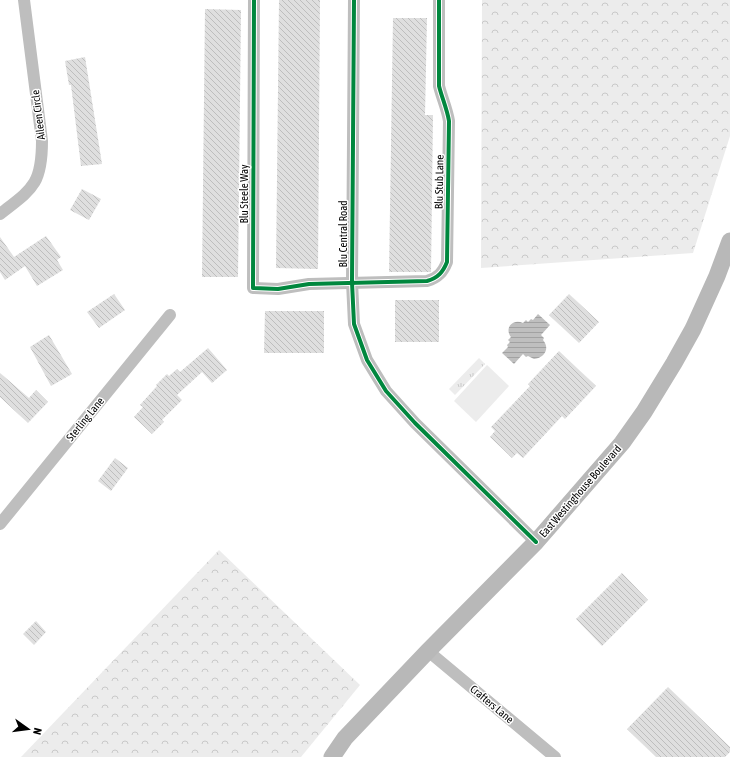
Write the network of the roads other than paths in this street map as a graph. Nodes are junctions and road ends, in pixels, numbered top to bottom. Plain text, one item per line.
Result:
1 (24, 0) edge
2 (254, 0) edge
3 (354, 0) edge
4 (439, 0) edge
5 (0, 214) edge
6 (730, 241) edge
7 (352, 282) junction
8 (170, 315) dead end
9 (0, 524) edge
10 (536, 542) junction
11 (428, 651) junction
12 (332, 757) edge
13 (555, 757) edge

1 - 5 street, Aileen Circle
2 - 7 street, Blu Steele Way
3 - 7 street, Blu Central Road
4 - 7 street, Blu Stub Lane
6 - 10 main road, East Westinghouse Boulevard
7 - 10 street, Blu Central Road
8 - 9 street, Sterling Lane
10 - 11 main road, East Westinghouse Boulevard
11 - 12 main road, East Westinghouse Boulevard
11 - 13 street, Crafters Lane

